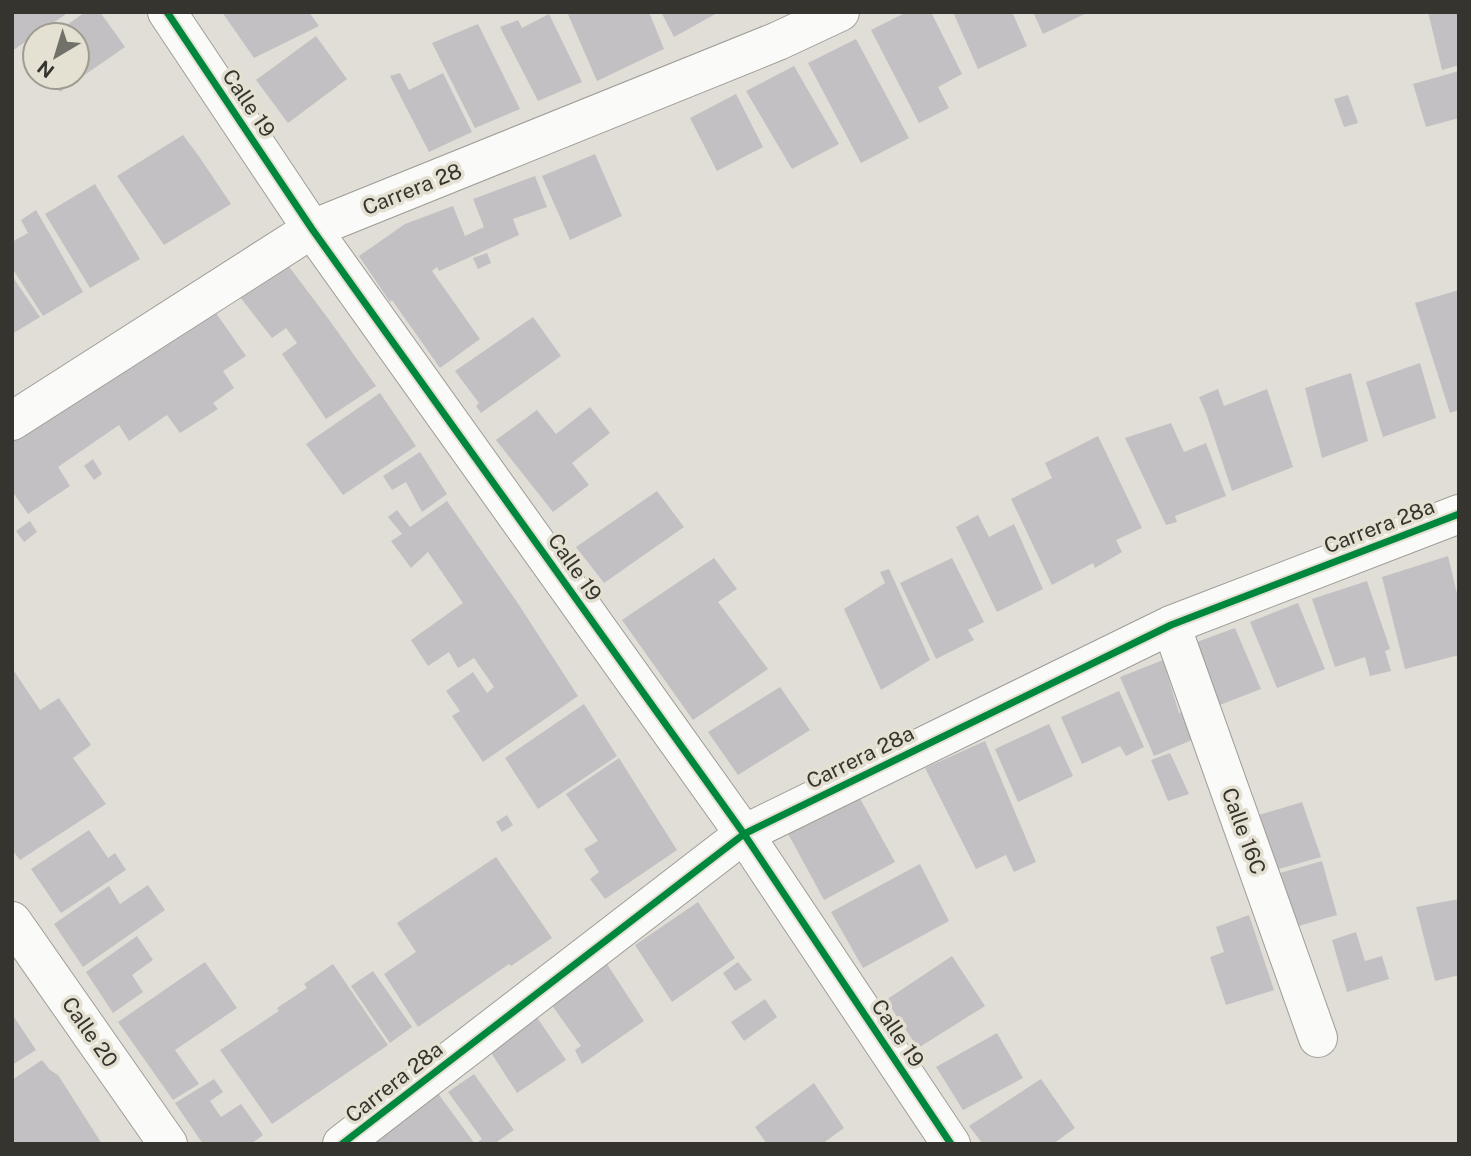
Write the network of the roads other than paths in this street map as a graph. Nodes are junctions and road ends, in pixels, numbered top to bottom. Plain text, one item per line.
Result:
1 (167, 12) edge
2 (841, 12) edge
3 (771, 27) edge
4 (313, 229) junction
5 (12, 422) edge
6 (1459, 513) edge
7 (1171, 625) junction
8 (744, 834) junction
9 (12, 920) edge
10 (1318, 1038) dead end
11 (168, 1144) edge
12 (342, 1144) edge
13 (951, 1144) edge

1 - 4 street, Calle 19
2 - 3 street, Carrera 28
3 - 4 street, Carrera 28
4 - 5 street, Carrera 28
4 - 8 street, Calle 19
6 - 7 street, Carrera 28a
7 - 8 street, Carrera 28a
7 - 10 street, Calle 16C
8 - 12 street, Carrera 28a
8 - 13 street, Calle 19
9 - 11 street, Calle 20

